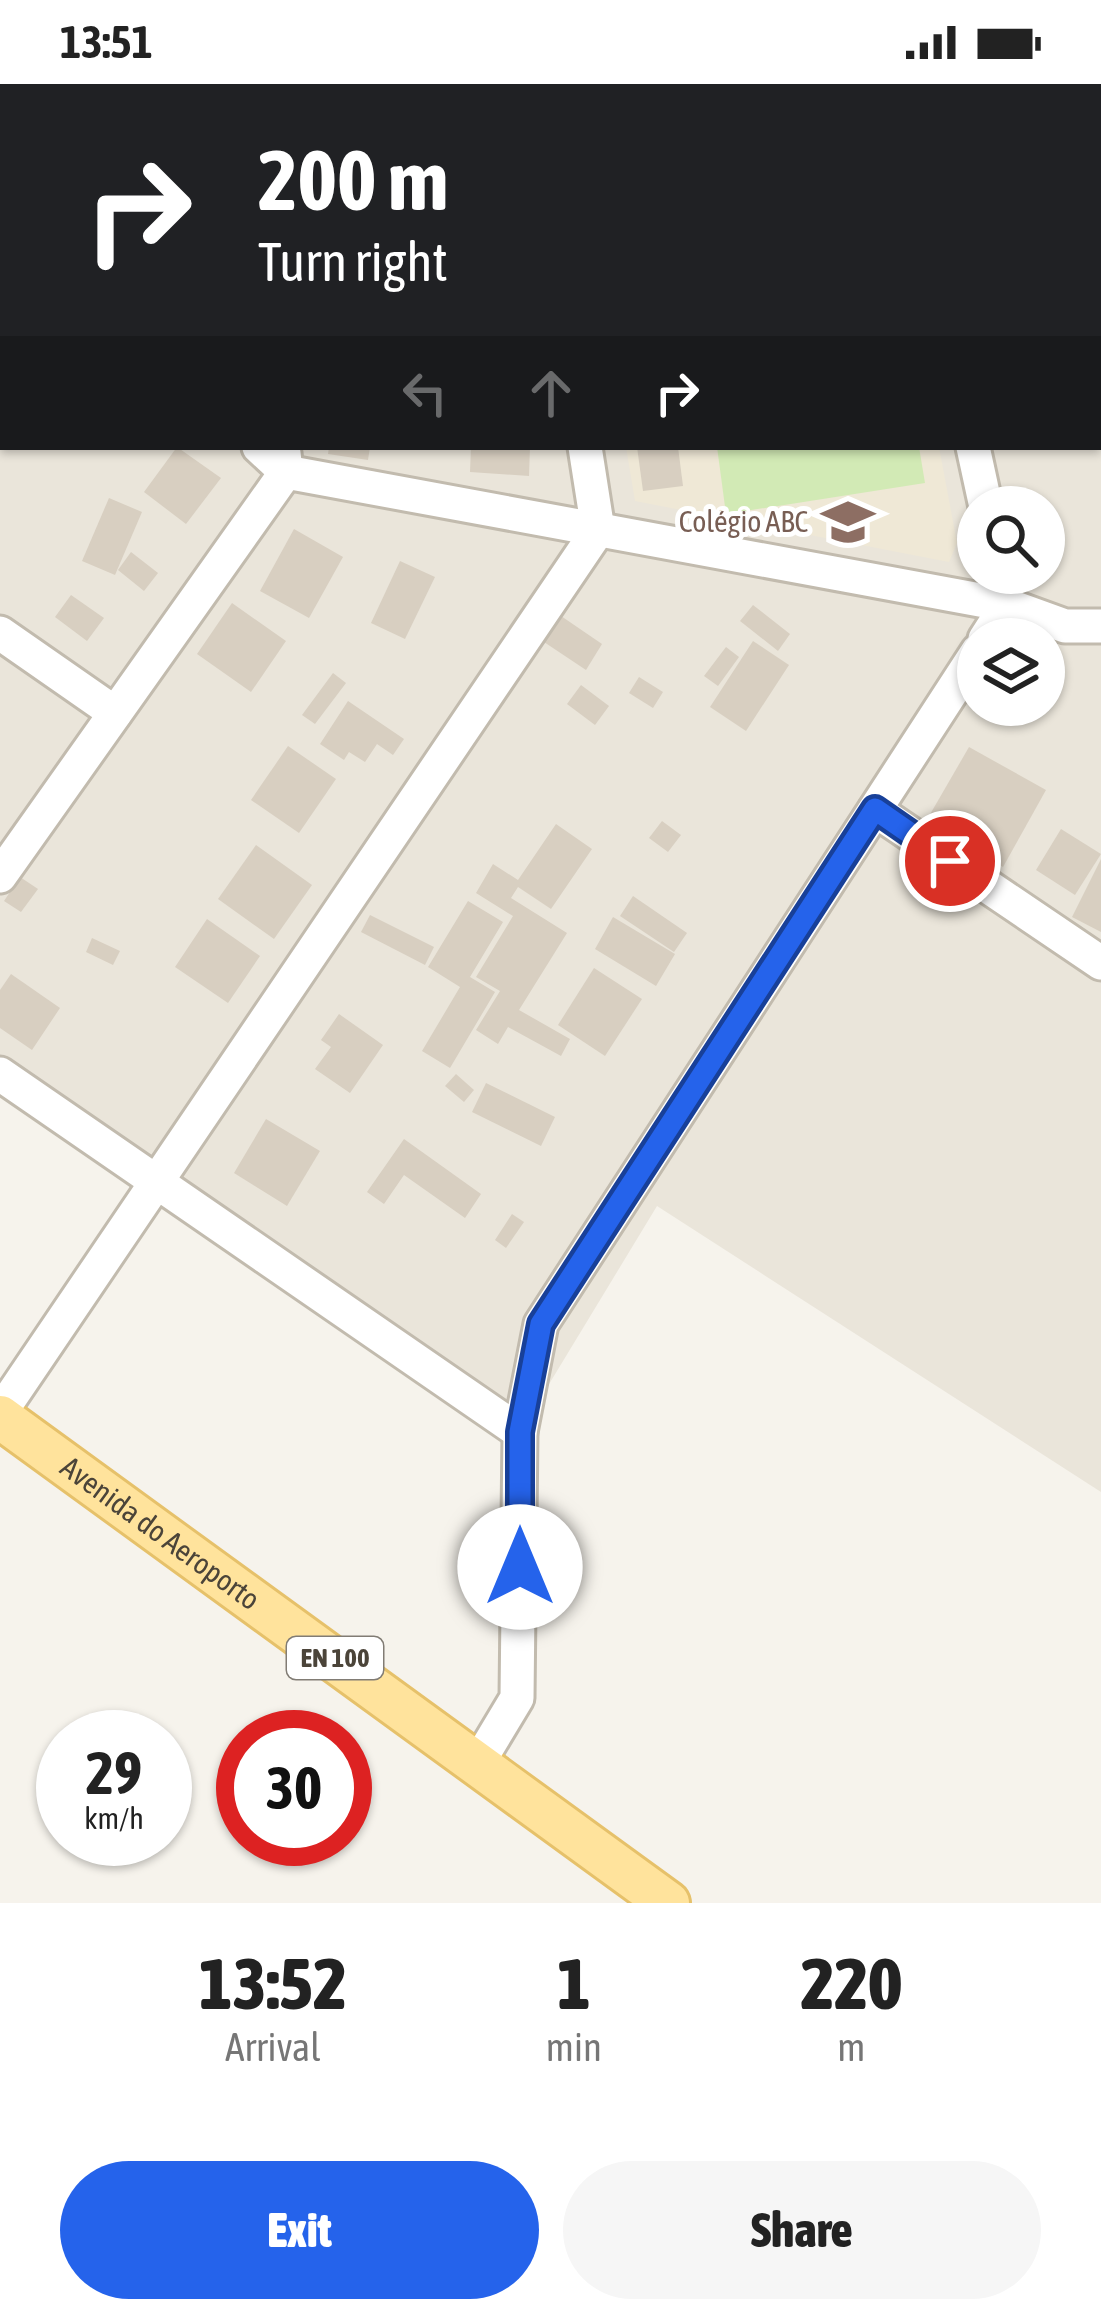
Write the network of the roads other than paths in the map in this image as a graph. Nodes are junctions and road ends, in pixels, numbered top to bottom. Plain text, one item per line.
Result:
1 (585, 450) edge
2 (974, 450) edge
3 (285, 460) edge
4 (981, 486) edge
5 (598, 530) junction
6 (957, 582) edge
7 (1012, 594) edge
8 (1101, 626) edge
9 (0, 632) edge
10 (957, 682) edge
11 (116, 712) junction
12 (875, 809) junction
13 (0, 876) edge
14 (1101, 963) edge
15 (0, 1074) edge
16 (157, 1182) junction
17 (0, 1415) edge
18 (520, 1432) junction
19 (478, 1763) junction
20 (668, 1903) edge

1 - 5 street
2 - 4 street
3 - 5 street
3 - 11 street
5 - 6 street
5 - 16 street
7 - 8 street
9 - 11 street
10 - 12 street
11 - 13 street
12 - 14 street
12 - 18 street
15 - 16 street
16 - 17 street
16 - 18 street
17 - 19 main road, Avenida do Aeroporto / EN 100
18 - 19 street
19 - 20 main road, Avenida do Aeroporto / EN 100

